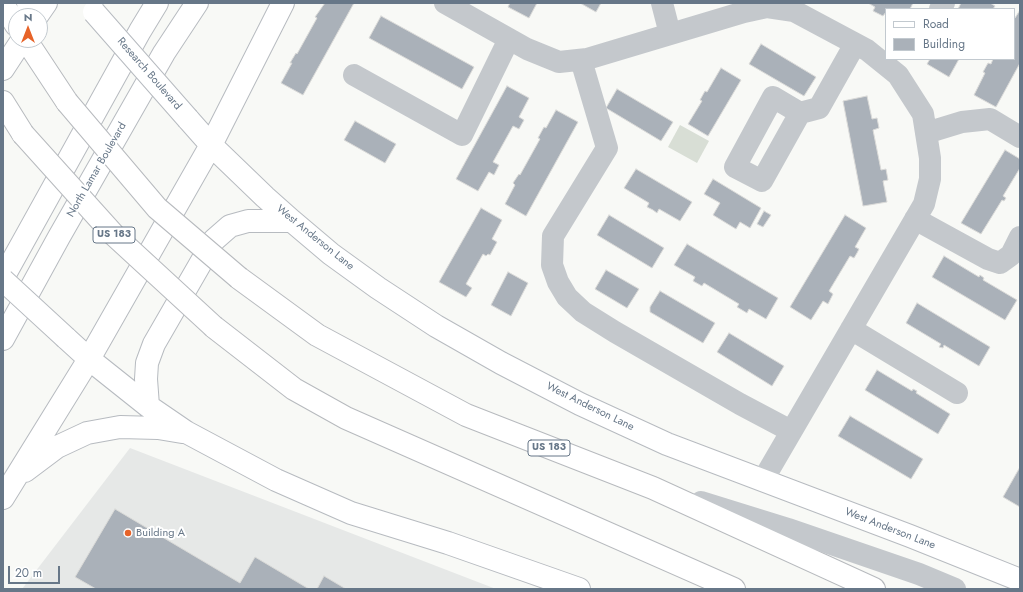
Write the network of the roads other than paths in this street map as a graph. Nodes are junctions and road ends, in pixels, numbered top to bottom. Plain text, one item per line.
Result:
1 (157, 3) edge
2 (197, 3) edge
3 (283, 3) edge
4 (445, 3) edge
5 (662, 3) edge
6 (782, 6) edge
7 (92, 8) edge
8 (670, 34) junction
9 (509, 39) junction
10 (855, 44) junction
11 (17, 48) edge
12 (31, 48) edge
13 (46, 48) edge
14 (885, 59) edge
15 (581, 60) junction
16 (895, 64) edge
17 (3, 70) edge
18 (354, 75) dead end
19 (3, 102) edge
20 (67, 102) junction
21 (800, 113) dead end
22 (3, 116) edge
23 (926, 133) junction
24 (23, 134) junction
25 (1020, 137) edge
26 (211, 145) junction
27 (915, 219) junction
28 (292, 222) junction
29 (1020, 237) edge
30 (3, 279) edge
31 (851, 329) junction
32 (3, 339) edge
33 (89, 359) junction
34 (957, 393) dead end
35 (148, 406) junction
36 (792, 431) junction
37 (186, 432) junction
38 (16, 477) junction
39 (763, 480) junction
40 (653, 488) junction
41 (3, 498) edge
42 (659, 556) junction
43 (1020, 580) edge
44 (579, 589) edge
45 (711, 589) edge
46 (734, 589) edge
47 (874, 589) edge
48 (955, 589) edge

1 - 30 main road
2 - 32 main road, North Lamar Boulevard
3 - 26 main road
4 - 9 street
5 - 8 street
6 - 8 street
6 - 10 street
7 - 26 main road, Research Boulevard, bridge
8 - 15 street
9 - 15 street
9 - 18 street
10 - 14 street
10 - 21 street
11 - 17 main road
12 - 20 main road, US 183
13 - 20 main road
15 - 36 street
16 - 23 street
19 - 24 main road, US 183
20 - 40 main road, US 183, bridge
22 - 24 main road
23 - 25 street
23 - 27 street
24 - 42 main road, US 183, bridge
26 - 28 main road, West Anderson Lane
26 - 33 main road
27 - 29 street
27 - 31 street
28 - 35 main road
28 - 39 main road, West Anderson Lane
30 - 33 main road, bridge
31 - 34 street
31 - 36 street
33 - 35 main road
33 - 38 main road
35 - 37 main road
36 - 39 street
37 - 38 main road
37 - 44 main road
38 - 41 main road
39 - 43 main road, West Anderson Lane
40 - 47 main road, US 183
40 - 48 street
42 - 45 main road
42 - 46 main road, US 183

